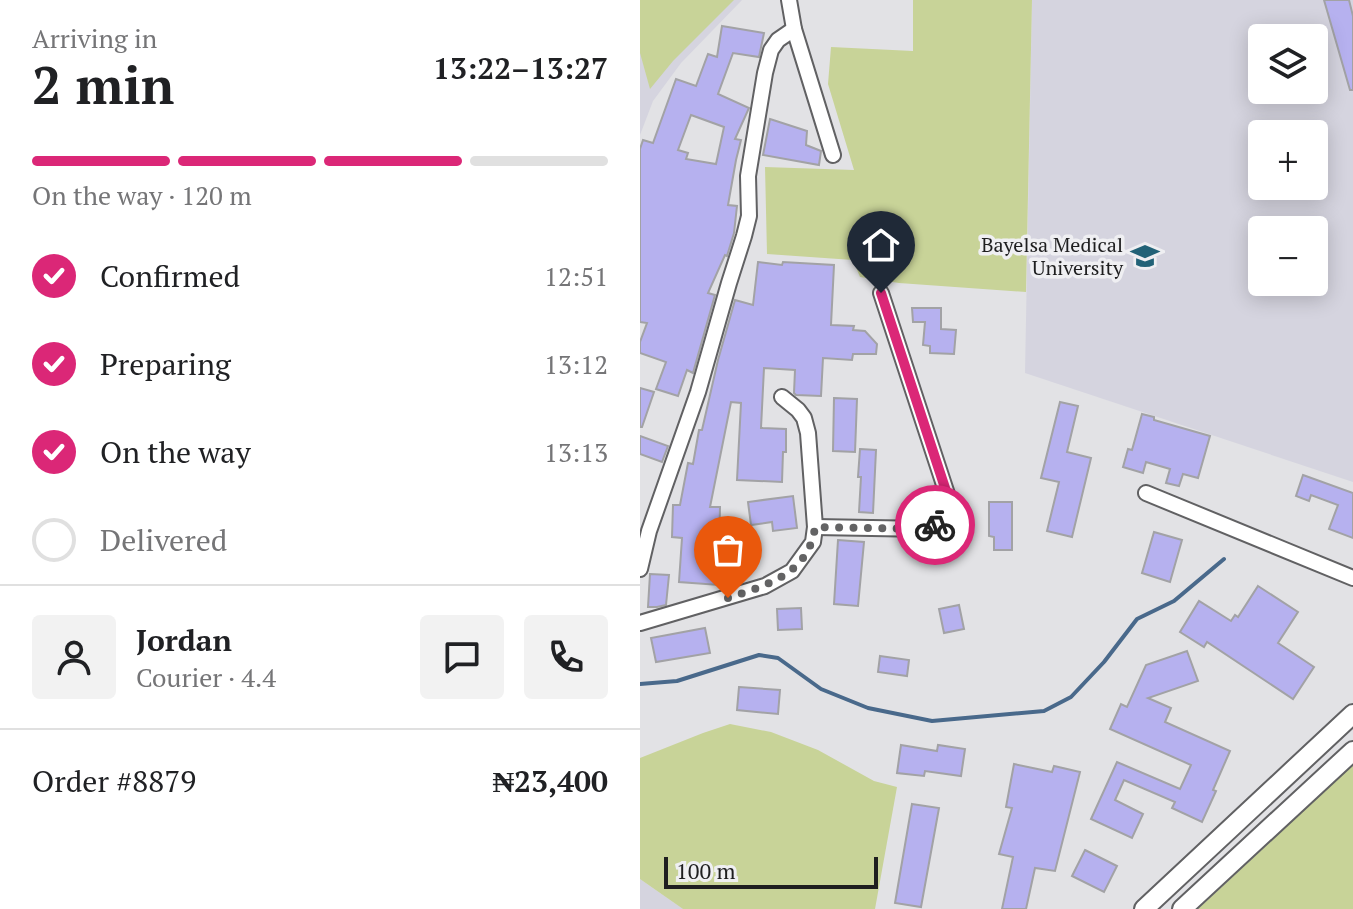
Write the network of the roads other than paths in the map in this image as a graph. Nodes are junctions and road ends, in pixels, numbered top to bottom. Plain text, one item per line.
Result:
1 (789, 0) edge
2 (794, 29) junction
3 (833, 155) dead end
4 (881, 293) dead end
5 (782, 397) dead end
6 (1146, 493) dead end
7 (815, 527) junction
8 (640, 569) edge
9 (1353, 578) edge
10 (640, 623) edge
11 (1353, 714) edge
12 (1353, 751) edge
13 (1144, 909) edge
14 (1182, 909) edge

1 - 2 street
2 - 3 street
2 - 8 street
4 - 7 street
5 - 7 street
6 - 9 street
7 - 10 street
11 - 13 main road
12 - 14 main road

